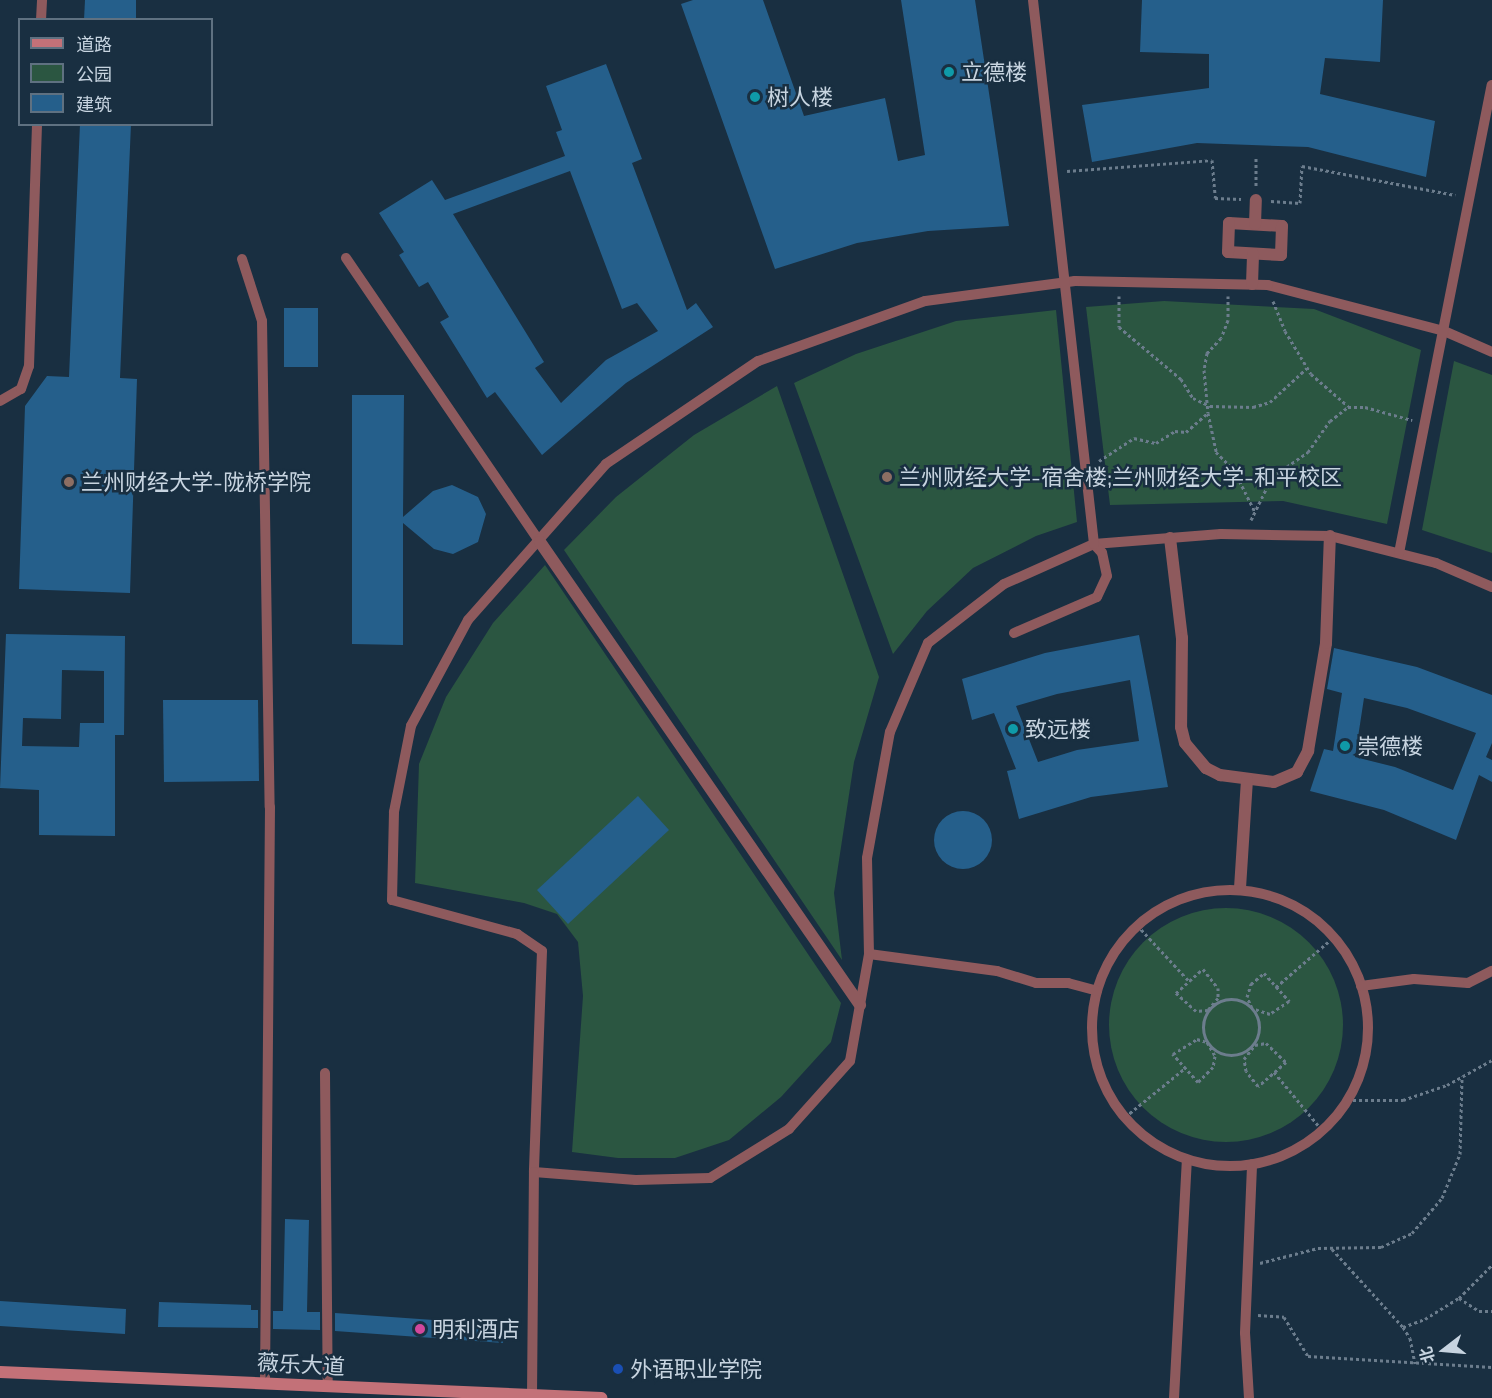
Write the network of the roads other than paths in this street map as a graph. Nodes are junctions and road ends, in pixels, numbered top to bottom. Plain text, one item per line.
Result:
1 (42, 0) edge
2 (1033, 0) edge
3 (41, 18) edge
4 (1492, 85) edge
5 (37, 126) edge
6 (1256, 200) road end
7 (1255, 224) junction
8 (1253, 254) junction
9 (346, 258) dead end
10 (242, 259) dead end
11 (1066, 283) junction
12 (1252, 284) junction
13 (1444, 331) junction
14 (1492, 352) edge
15 (0, 400) edge
16 (1330, 536) junction
17 (1170, 538) junction
18 (540, 542) junction
19 (1094, 544) junction
20 (1399, 554) junction
21 (1492, 587) edge
22 (1014, 633) dead end
23 (1248, 779) junction
24 (1240, 888) junction
25 (869, 954) junction
26 (1492, 971) edge
27 (1361, 986) junction
28 (1096, 991) junction
29 (860, 1005) junction
30 (325, 1073) dead end
31 (1187, 1160) junction
32 (1252, 1164) junction
33 (534, 1172) junction
34 (0, 1372) edge
35 (265, 1384) junction
36 (328, 1386) junction
37 (532, 1395) junction
38 (601, 1398) edge
39 (1174, 1398) edge
40 (1249, 1398) edge

1 - 3 lane
2 - 11 lane
4 - 13 lane
5 - 15 lane
6 - 7 street
7 - 8 street
7 - 8 street
8 - 12 street
9 - 18 lane
10 - 35 lane
11 - 12 lane
11 - 18 lane
11 - 19 lane
12 - 13 lane
13 - 14 lane
13 - 20 lane
16 - 17 lane
16 - 20 lane
16 - 23 street
17 - 19 lane
17 - 23 street
18 - 29 street
18 - 33 lane
19 - 22 lane
19 - 25 lane
20 - 21 lane
23 - 24 street
24 - 27 lane
24 - 28 lane
25 - 28 lane
25 - 29 lane
26 - 27 lane
27 - 32 lane
28 - 31 lane
29 - 33 lane
30 - 36 lane
31 - 32 lane
31 - 39 lane
32 - 40 lane
33 - 37 lane
34 - 35 main road, 薇乐大道
35 - 36 main road, 薇乐大道
36 - 37 main road, 薇乐大道
37 - 38 main road, 薇乐大道

